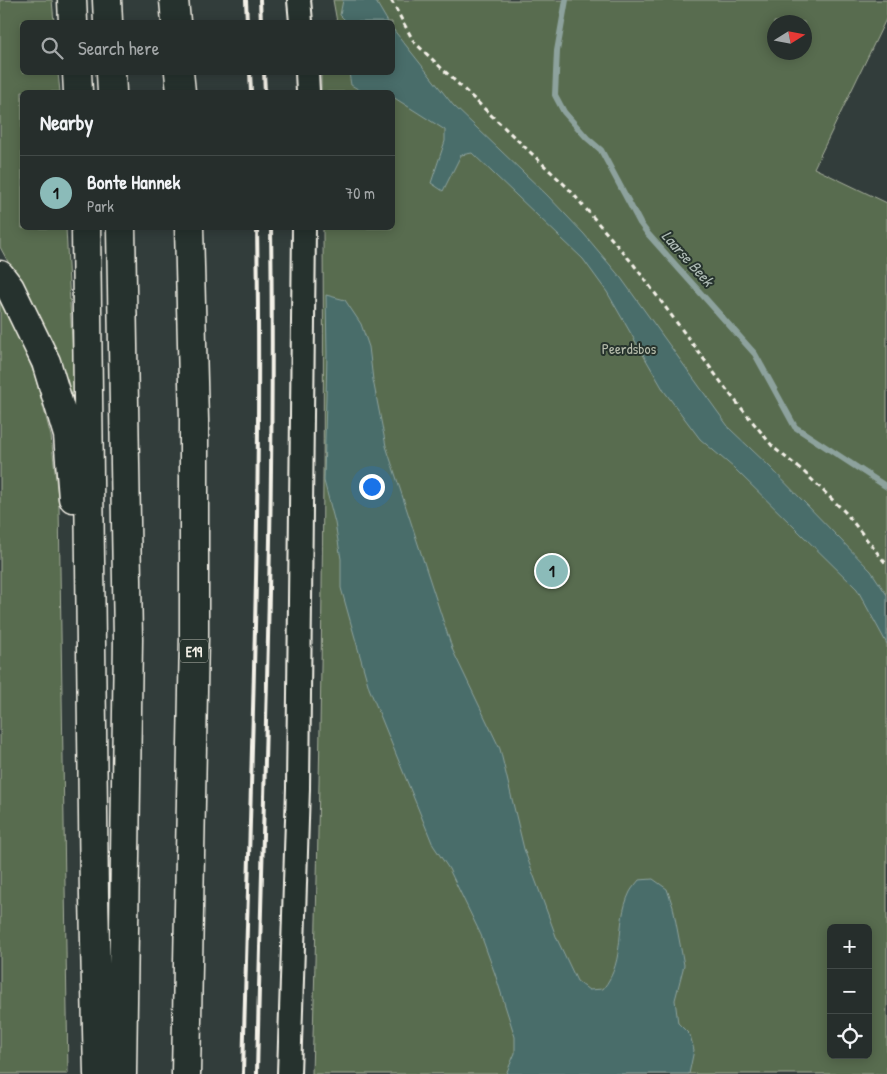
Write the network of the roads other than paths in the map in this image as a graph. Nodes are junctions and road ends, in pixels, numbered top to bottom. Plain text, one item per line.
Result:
1 (72, 0) edge
2 (107, 0) edge
3 (174, 0) edge
4 (299, 0) edge
5 (74, 20) edge
6 (108, 20) edge
7 (176, 20) edge
8 (301, 20) edge
9 (77, 75) edge
10 (111, 75) edge
11 (179, 75) edge
12 (307, 75) edge
13 (78, 90) edge
14 (112, 90) edge
15 (181, 90) edge
16 (308, 90) edge
17 (86, 230) edge
18 (120, 230) edge
19 (189, 230) edge
20 (304, 230) edge
21 (0, 275) edge
22 (91, 614) junction
23 (98, 1074) edge
24 (122, 1074) edge
25 (186, 1074) edge
26 (289, 1074) edge

1 - 5 highway
2 - 6 highway
3 - 7 highway
4 - 8 lane
9 - 13 highway
10 - 14 highway
11 - 15 highway
12 - 16 lane
17 - 22 highway
18 - 24 highway
19 - 25 highway, E19
20 - 26 lane
21 - 22 highway
22 - 23 highway

